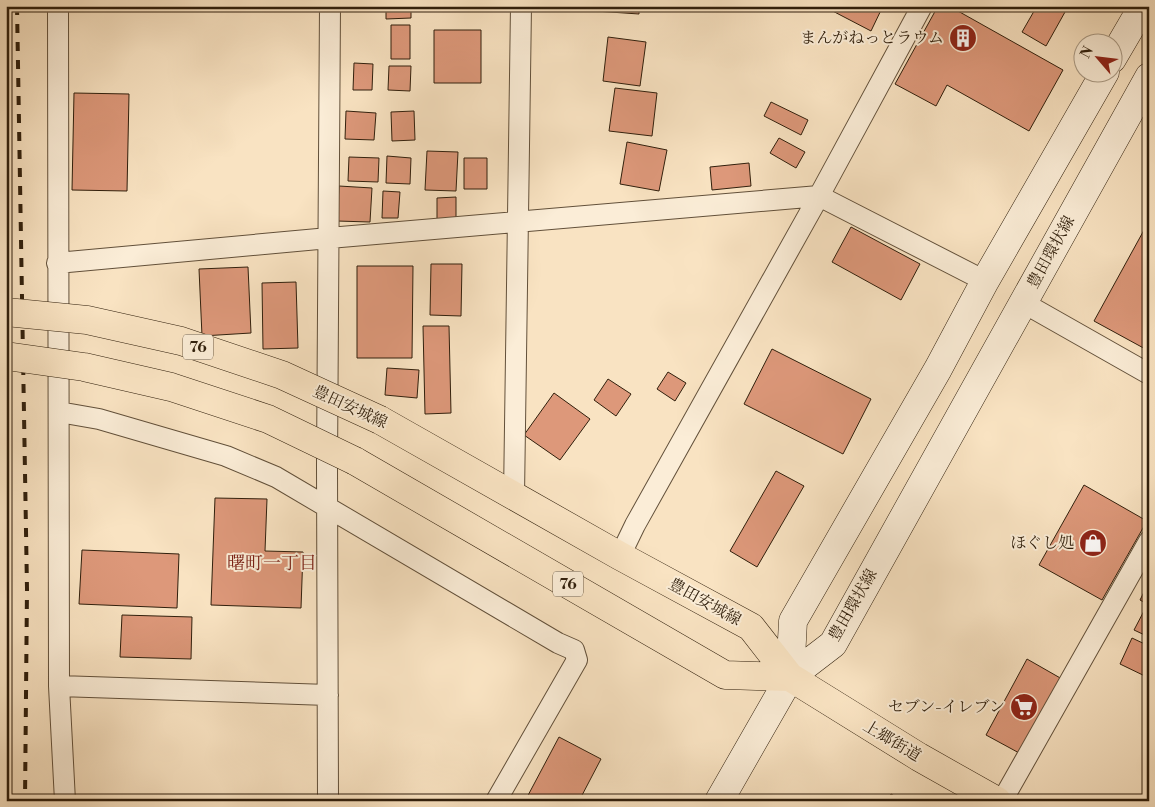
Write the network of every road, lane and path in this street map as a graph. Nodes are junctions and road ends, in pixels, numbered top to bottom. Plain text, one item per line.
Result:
1 (58, 6) edge
2 (330, 6) edge
3 (521, 6) edge
4 (922, 6) edge
5 (1142, 6) edge
6 (1122, 41) edge
7 (1149, 77) edge
8 (1099, 82) edge
9 (820, 196) junction
10 (519, 222) junction
11 (329, 238) junction
12 (57, 263) junction
13 (985, 282) junction
14 (1022, 302) junction
15 (6, 312) edge
16 (6, 356) edge
17 (1149, 374) edge
18 (59, 412) junction
19 (514, 496) junction
20 (327, 506) junction
21 (1149, 541) edge
22 (620, 556) junction
23 (790, 677) junction
24 (59, 686) junction
25 (328, 695) junction
26 (65, 801) edge
27 (328, 801) edge
28 (496, 801) edge
29 (719, 801) edge
30 (997, 801) edge
31 (1002, 801) edge

1 - 12 street
2 - 11 street
3 - 10 street
4 - 9 street
5 - 6 main road
7 - 14 main road, 豊田環状線
8 - 13 main road
9 - 10 street
9 - 13 street
9 - 22 street
10 - 11 street
10 - 19 street
11 - 12 street
11 - 20 street
12 - 18 street
13 - 23 main road
14 - 17 street
14 - 23 main road, 豊田環状線
15 - 19 main road, 豊田安城線 / 76, bridge
16 - 23 main road, 76, bridge
18 - 20 street
18 - 24 street
19 - 22 main road, 豊田安城線 / 76
20 - 25 street
20 - 28 street
21 - 31 street
22 - 23 main road, 豊田安城線 / 76
23 - 29 main road
23 - 30 main road, 上郷街道 / 76
24 - 25 street
24 - 26 street
25 - 27 street

